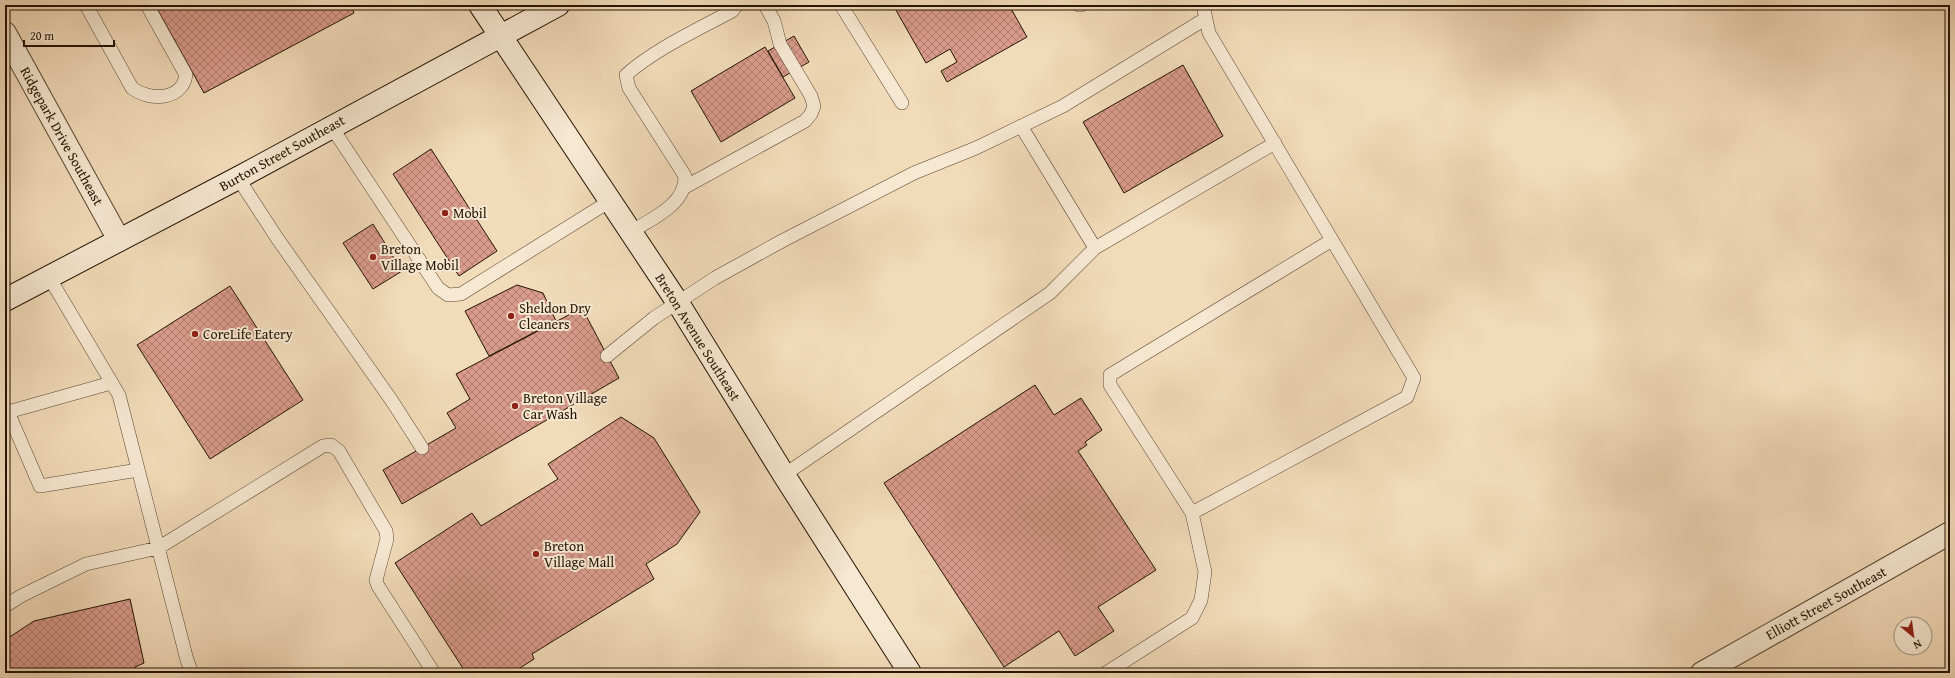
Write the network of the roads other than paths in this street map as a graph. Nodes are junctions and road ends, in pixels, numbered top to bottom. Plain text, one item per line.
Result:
1 (86, 5) edge
2 (147, 5) edge
3 (480, 5) edge
4 (558, 5) edge
5 (736, 5) edge
6 (765, 5) edge
7 (841, 5) edge
8 (1202, 5) edge
9 (1205, 19) junction
10 (5, 33) edge
11 (502, 37) junction
12 (902, 103) dead end
13 (331, 126) junction
14 (1021, 126) junction
15 (1275, 143) junction
16 (238, 178) junction
17 (685, 187) junction
18 (610, 201) junction
19 (630, 232) junction
20 (119, 240) junction
21 (1332, 240) junction
22 (1095, 248) junction
23 (49, 277) junction
24 (5, 300) edge
25 (678, 303) junction
26 (607, 356) dead end
27 (112, 382) junction
28 (7, 411) edge
29 (422, 448) dead end
30 (138, 470) junction
31 (784, 476) junction
32 (1192, 513) junction
33 (1950, 533) edge
34 (158, 548) junction
35 (5, 606) edge
36 (192, 673) edge
37 (434, 673) edge
38 (910, 673) edge
39 (1106, 673) edge
40 (1702, 673) edge

1 - 2 lane
3 - 11 main road, Breton Avenue Southeast
4 - 11 main road, Burton Street Southeast
5 - 17 lane
6 - 17 lane
7 - 12 lane
8 - 9 lane
9 - 14 lane
9 - 15 lane
10 - 20 main road, Ridgepark Drive Southeast
11 - 13 main road, Burton Street Southeast
11 - 18 main road, Breton Avenue Southeast
13 - 16 main road, Burton Street Southeast
13 - 18 lane
14 - 22 lane
14 - 25 lane
15 - 21 lane
15 - 22 lane
16 - 20 main road, Burton Street Southeast
16 - 29 lane
17 - 19 lane
18 - 19 main road, Breton Avenue Southeast
19 - 25 main road, Breton Avenue Southeast
20 - 23 main road, Burton Street Southeast
21 - 32 lane
21 - 32 lane
22 - 31 lane
23 - 24 main road, Burton Street Southeast
23 - 27 lane
25 - 26 lane
25 - 31 main road, Breton Avenue Southeast
27 - 28 lane
27 - 30 lane
28 - 30 lane
30 - 34 lane
31 - 38 main road, Breton Avenue Southeast
32 - 39 lane
33 - 40 main road, Elliott Street Southeast
34 - 35 lane
34 - 36 lane
34 - 37 lane

